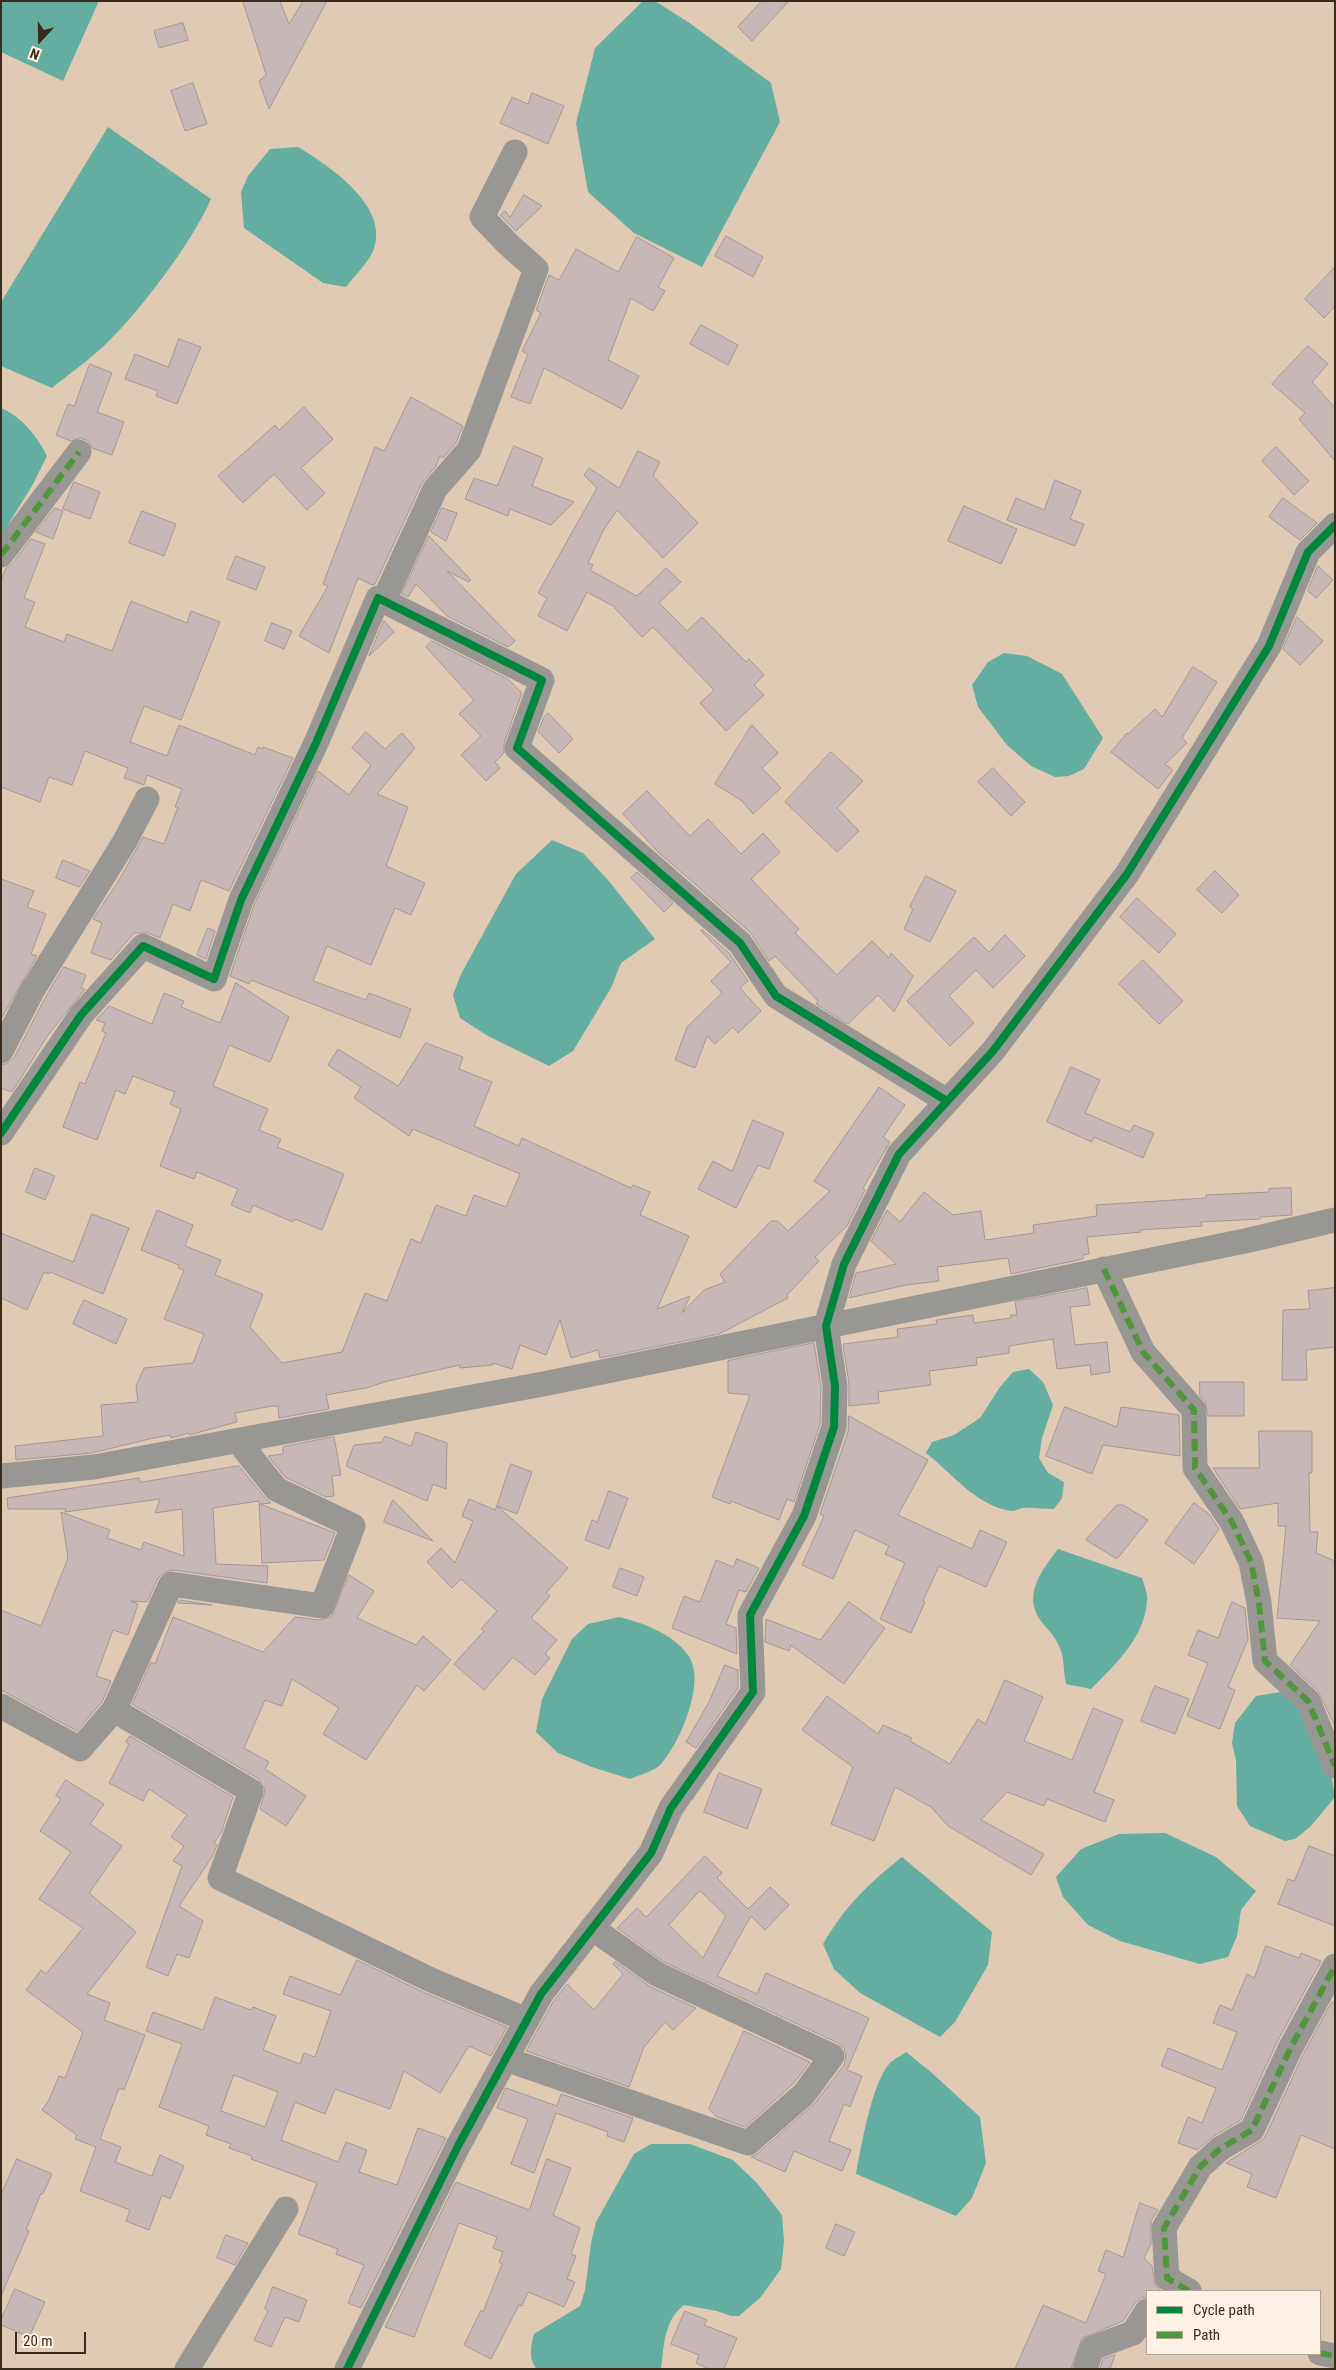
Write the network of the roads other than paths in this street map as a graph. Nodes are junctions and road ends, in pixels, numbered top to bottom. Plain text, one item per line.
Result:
1 (515, 152) dead end
2 (80, 452) dead end
3 (1335, 525) edge
4 (1, 554) edge
5 (384, 600) junction
6 (147, 799) dead end
7 (1, 1051) edge
8 (947, 1101) junction
9 (1, 1133) edge
10 (1335, 1220) edge
11 (1104, 1269) junction
12 (826, 1326) junction
13 (238, 1440) junction
14 (1, 1476) edge
15 (1, 1706) edge
16 (114, 1710) junction
17 (1335, 1766) edge
18 (592, 1928) junction
19 (1335, 1966) edge
20 (526, 2020) junction
21 (514, 2062) dead end
22 (286, 2209) dead end
23 (1163, 2285) edge
24 (1184, 2290) edge
25 (1146, 2313) edge
26 (1321, 2353) edge
27 (1335, 2356) edge
28 (187, 2369) edge
29 (347, 2369) edge
30 (1085, 2369) edge

1 - 5 street
2 - 4 street
3 - 8 street
5 - 8 street
5 - 9 street
6 - 7 street
8 - 12 street
10 - 11 street
11 - 12 street
11 - 17 street
12 - 13 street
12 - 18 street
13 - 14 street
13 - 16 street
15 - 16 street
16 - 20 street
18 - 20 street
18 - 21 street
19 - 23 street
20 - 29 street
22 - 28 street
23 - 24 street
25 - 30 street
26 - 27 street

